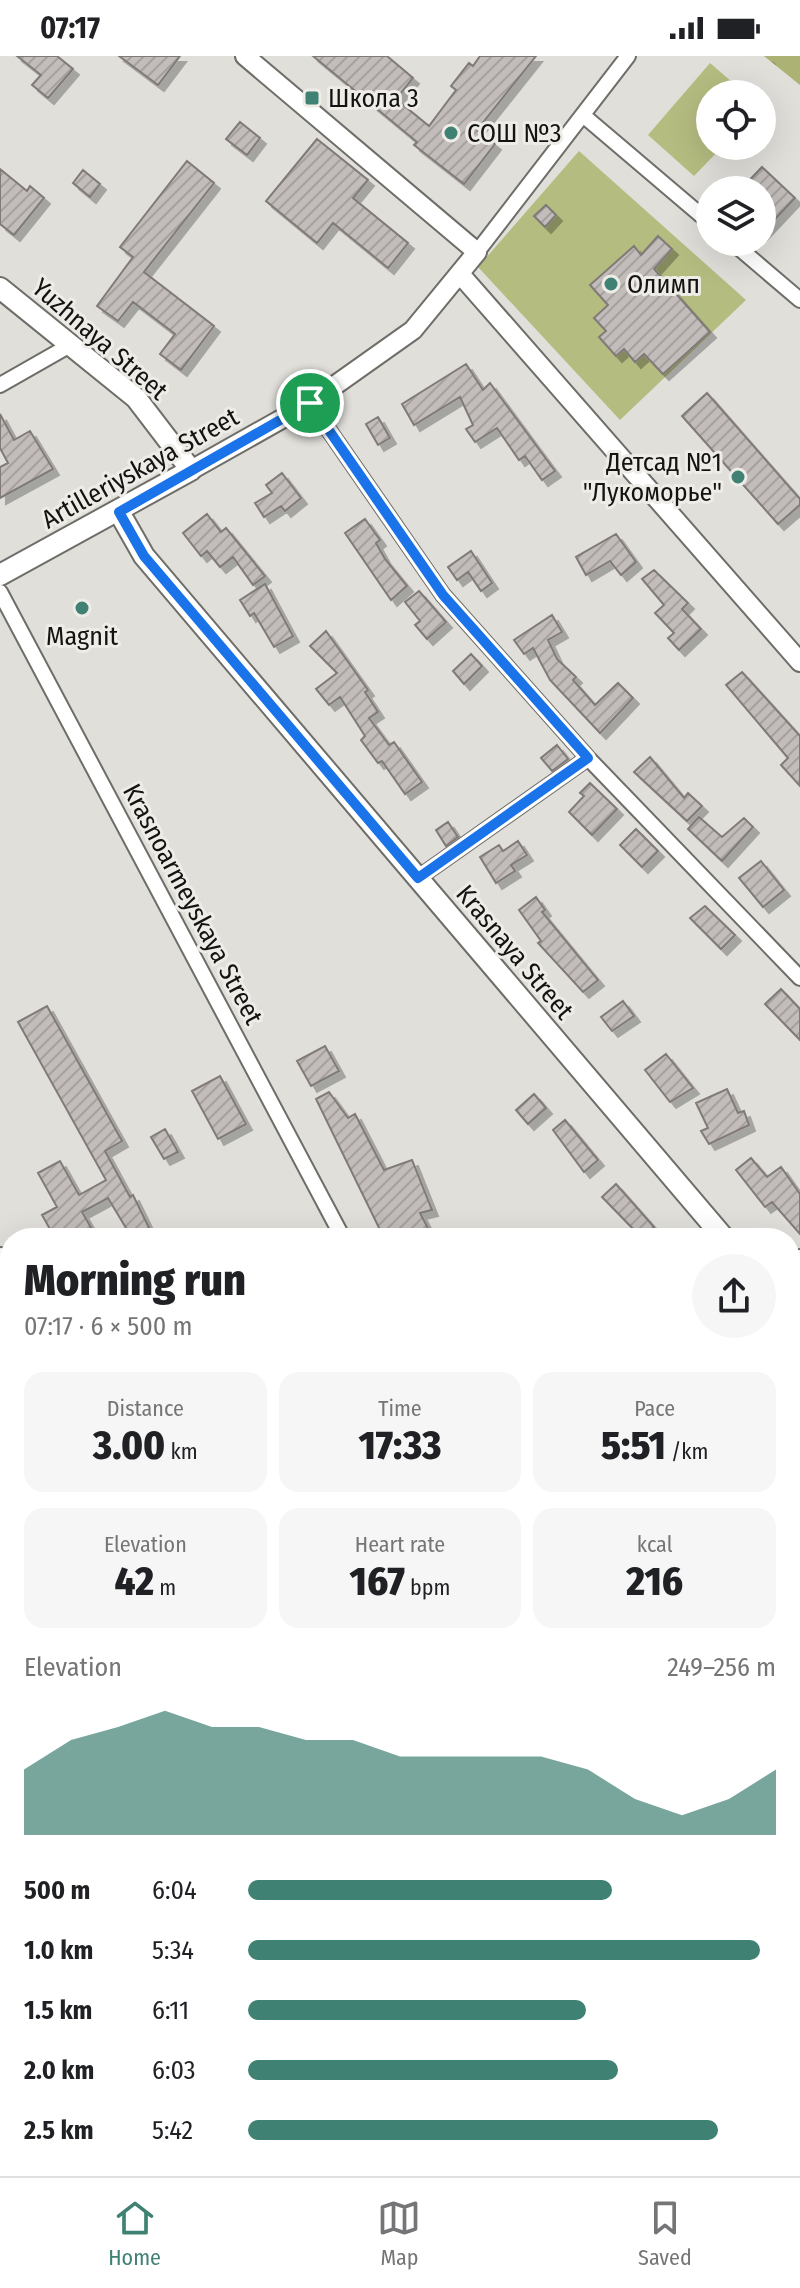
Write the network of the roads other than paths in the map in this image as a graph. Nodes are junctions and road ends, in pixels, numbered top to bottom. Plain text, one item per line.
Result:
1 (245, 56) edge
2 (628, 56) edge
3 (584, 116) junction
4 (696, 211) edge
5 (477, 252) junction
6 (748, 256) edge
7 (460, 274) junction
8 (0, 288) edge
9 (800, 300) edge
10 (72, 344) junction
11 (0, 385) edge
12 (310, 403) junction
13 (191, 470) junction
14 (119, 512) junction
15 (0, 575) edge
16 (0, 592) edge
17 (800, 662) edge
18 (588, 758) junction
19 (418, 878) junction
20 (800, 978) edge
21 (338, 1228) edge
22 (716, 1228) edge

1 - 5 street
2 - 3 street, Artilleriyskaya Street
3 - 4 street
3 - 5 street, Artilleriyskaya Street
5 - 7 street, Artilleriyskaya Street
6 - 9 street
7 - 12 street, Artilleriyskaya Street
7 - 17 street
8 - 10 main road, Yuzhnaya Street
10 - 11 street
10 - 13 main road, Yuzhnaya Street
12 - 13 street, Artilleriyskaya Street
12 - 18 street
13 - 14 main road, Artilleriyskaya Street
14 - 15 main road, Artilleriyskaya Street
14 - 19 main road, Krasnaya Street
16 - 21 street, Krasnoarmeyskaya Street
18 - 19 street
18 - 20 street
19 - 22 main road, Krasnaya Street

